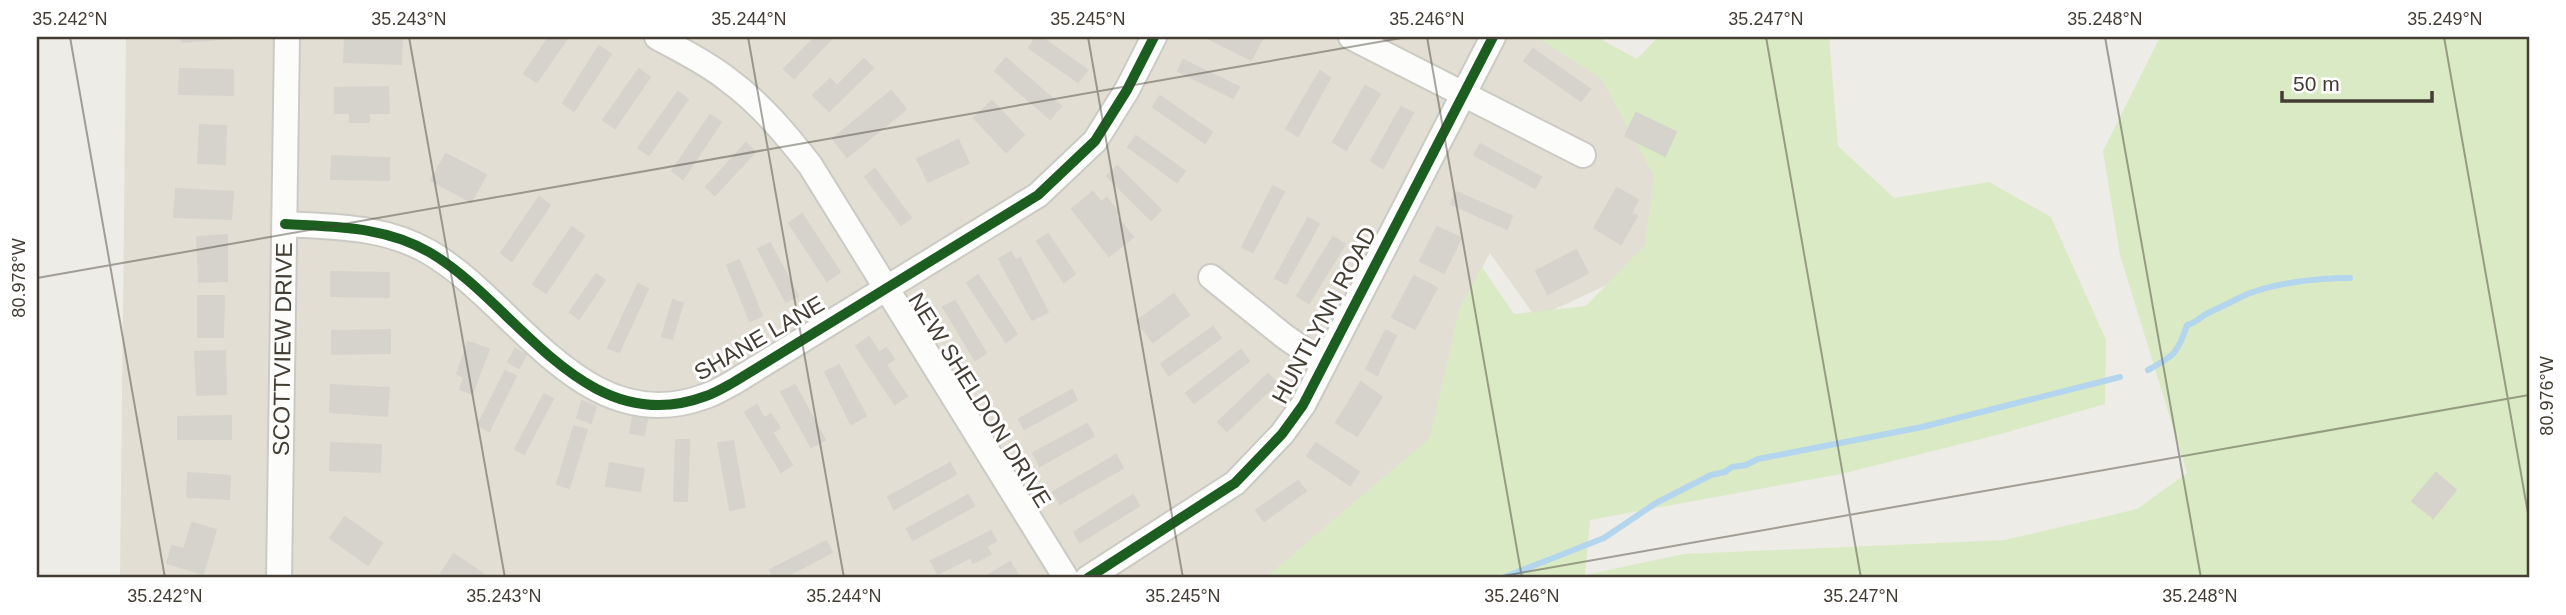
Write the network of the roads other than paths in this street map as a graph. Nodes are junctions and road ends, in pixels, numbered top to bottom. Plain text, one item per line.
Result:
1 (287, 37) edge
2 (657, 37) edge
3 (1154, 37) edge
4 (1351, 37) edge
5 (1493, 37) edge
6 (1465, 94) junction
7 (1583, 155) dead end
8 (285, 224) junction
9 (1211, 277) dead end
10 (886, 288) junction
11 (1324, 364) junction
12 (279, 578) edge
13 (1066, 578) edge
14 (1088, 578) edge

1 - 8 street, SCOTTVIEW DRIVE
2 - 10 street, NEW SHELDON DRIVE
3 - 10 street, SHANE LANE
4 - 6 street
5 - 6 street, HUNTLYNN ROAD
6 - 7 street
6 - 11 street, HUNTLYNN ROAD
8 - 10 street, SHANE LANE
8 - 12 street, SCOTTVIEW DRIVE
9 - 11 street
10 - 13 street, NEW SHELDON DRIVE
11 - 14 street, HUNTLYNN ROAD

